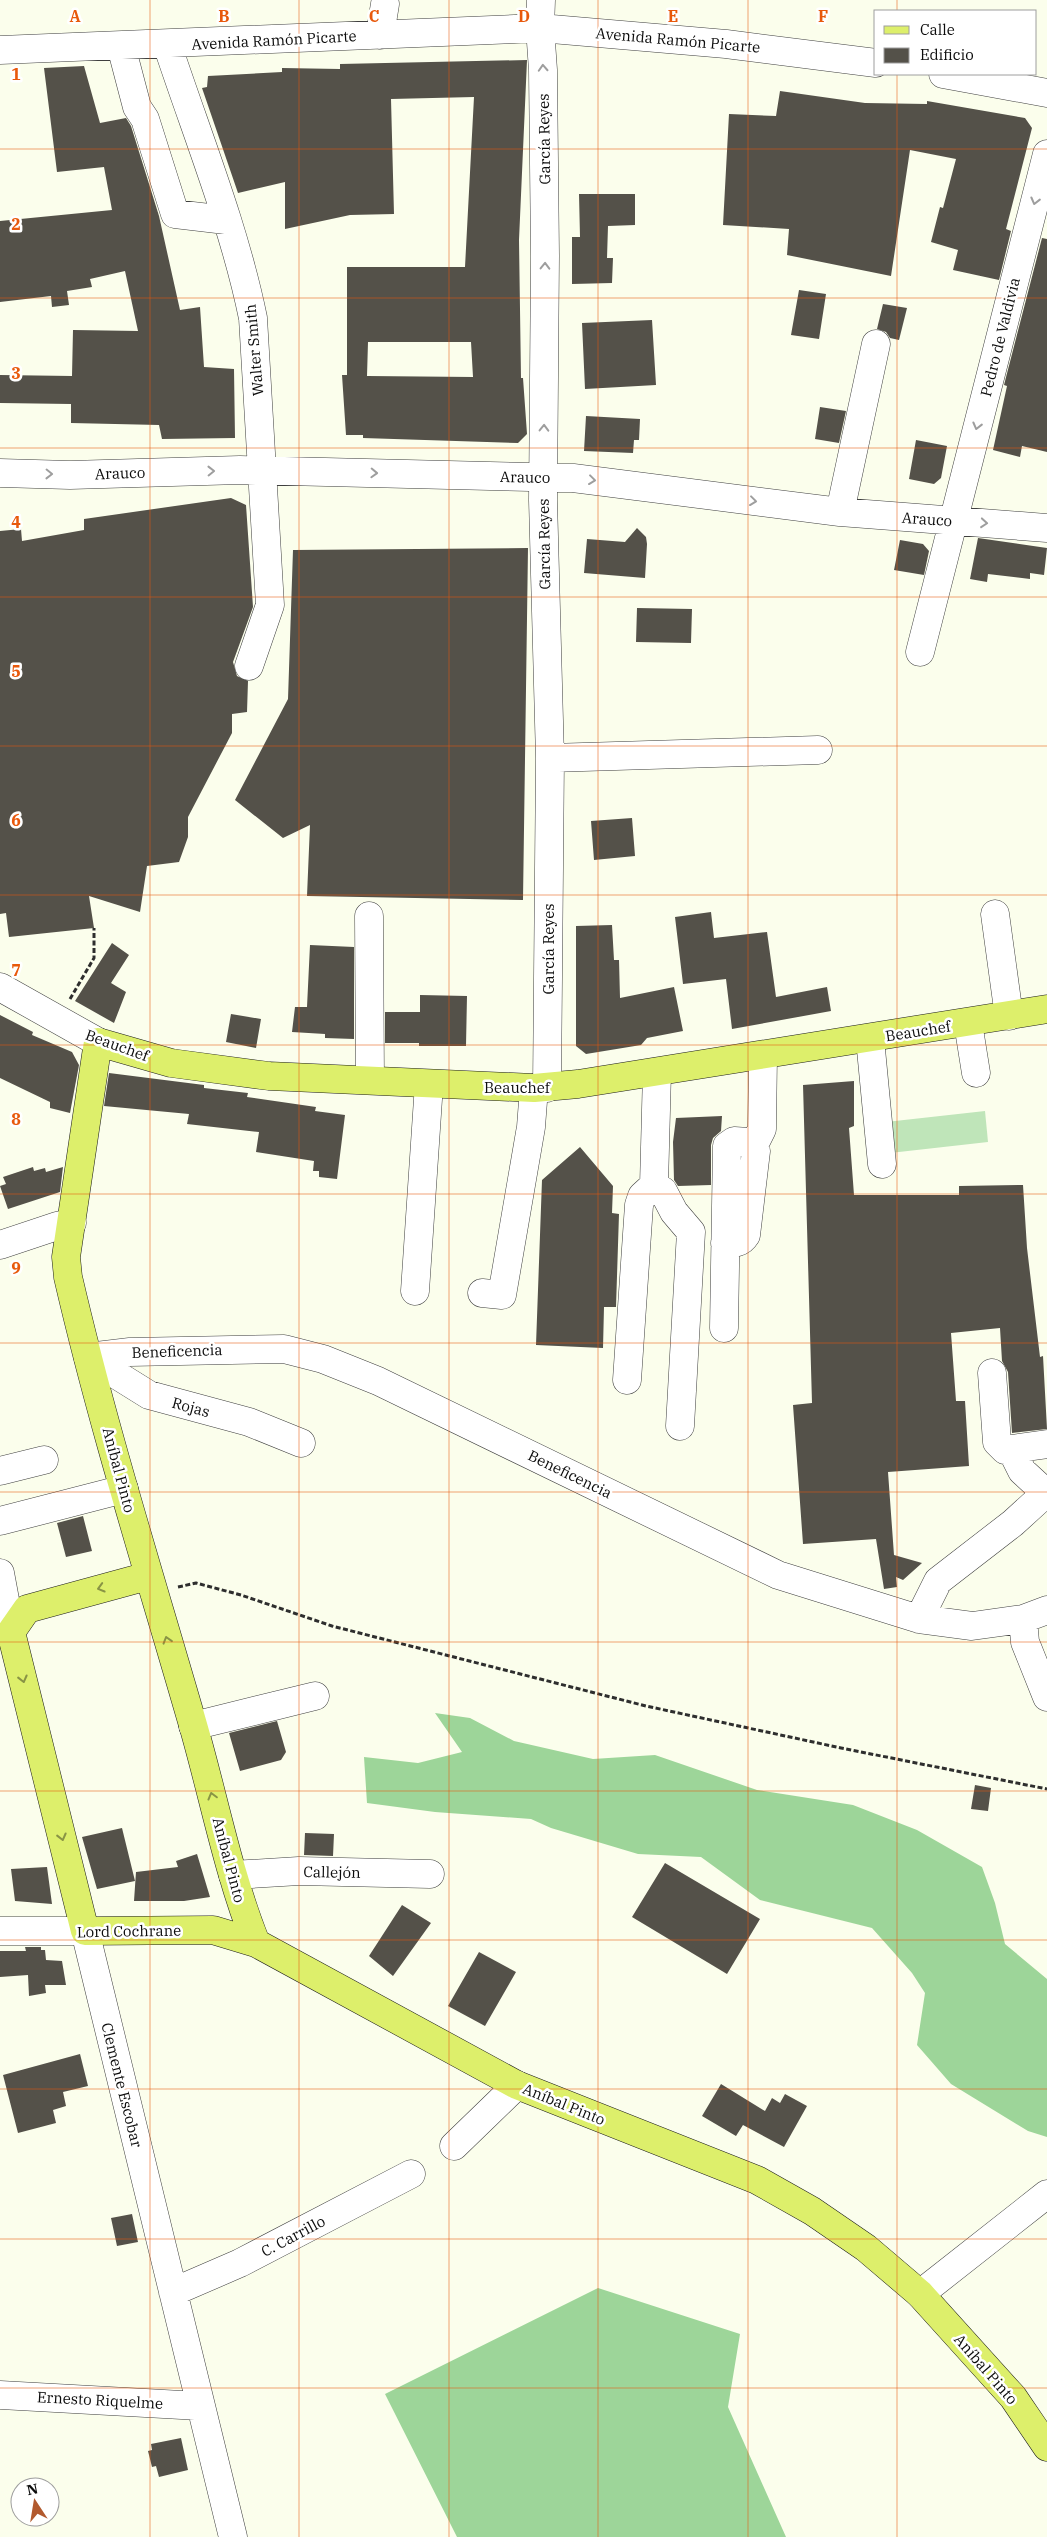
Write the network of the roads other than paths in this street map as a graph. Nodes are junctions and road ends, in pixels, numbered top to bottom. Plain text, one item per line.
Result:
1 (541, 0) edge
2 (385, 4) dead end
3 (540, 28) junction
4 (380, 35) junction
5 (167, 44) junction
6 (121, 46) junction
7 (0, 50) edge
8 (874, 63) edge
9 (948, 75) edge
10 (1047, 93) edge
11 (1047, 154) edge
12 (226, 220) junction
13 (876, 344) dead end
14 (261, 470) junction
15 (0, 473) edge
16 (543, 477) junction
17 (840, 512) junction
18 (953, 521) junction
19 (1047, 528) edge
20 (920, 652) dead end
21 (249, 666) dead end
22 (818, 750) dead end
23 (550, 758) junction
24 (995, 914) dead end
25 (369, 916) dead end
26 (0, 987) edge
27 (1047, 1009) edge
28 (1009, 1016) junction
29 (968, 1023) junction
30 (870, 1039) junction
31 (98, 1042) junction
32 (763, 1055) junction
33 (657, 1072) junction
34 (976, 1072) dead end
35 (370, 1080) junction
36 (429, 1084) junction
37 (541, 1088) junction
38 (882, 1164) dead end
39 (654, 1185) junction
40 (72, 1223) junction
41 (0, 1245) edge
42 (415, 1291) dead end
43 (482, 1293) dead end
44 (724, 1328) dead end
45 (88, 1357) junction
46 (992, 1374) dead end
47 (627, 1380) dead end
48 (680, 1426) dead end
49 (300, 1443) dead end
50 (1047, 1444) edge
51 (1011, 1449) junction
52 (44, 1460) dead end
53 (0, 1471) edge
54 (124, 1489) junction
55 (1047, 1492) edge
56 (0, 1521) edge
57 (0, 1573) edge
58 (150, 1584) junction
59 (1035, 1615) edge
60 (919, 1619) junction
61 (12, 1632) junction
62 (315, 1696) dead end
63 (1047, 1697) edge
64 (193, 1726) junction
65 (430, 1874) dead end
66 (233, 1875) junction
67 (0, 1931) edge
68 (84, 1932) junction
69 (256, 1943) junction
70 (517, 2085) junction
71 (454, 2146) dead end
72 (411, 2174) dead end
73 (1047, 2194) edge
74 (173, 2292) junction
75 (920, 2294) junction
76 (0, 2395) edge
77 (200, 2406) junction
78 (1047, 2447) edge
79 (233, 2537) edge

1 - 3 street, García Reyes
2 - 4 street
3 - 4 street, Avenida Ramón Picarte
3 - 8 street, Avenida Ramón Picarte
16 -> 3 street, García Reyes
4 - 5 street, Avenida Ramón Picarte
5 - 6 street, Avenida Ramón Picarte
5 - 12 street, Walter Smith
6 - 7 street, Avenida Ramón Picarte
6 - 12 street
9 - 10 street
11 -> 18 street, Pedro de Valdivia
12 - 14 street, Walter Smith
13 - 17 street
15 -> 14 street, Arauco
14 -> 16 street, Arauco
14 - 21 street, Walter Smith
16 -> 17 street, Arauco
16 - 23 street, García Reyes
17 - 18 street, Arauco
18 -> 19 street, Arauco
18 - 20 street, Pedro de Valdivia
22 - 23 street
23 - 37 street, García Reyes
24 - 28 street
25 - 35 street
26 - 31 street, Beauchef
27 - 28 main road, Beauchef
28 - 29 main road, Beauchef
29 - 30 main road, Beauchef
29 - 34 street
30 - 32 main road, Beauchef
30 - 38 street
31 - 35 main road, Beauchef
31 - 40 main road, Aníbal Pinto
32 - 33 main road, Beauchef
32 - 44 street
33 - 37 main road, Beauchef
33 - 39 street
35 - 36 main road, Beauchef
36 - 37 main road, Beauchef
36 - 42 street
37 - 43 street, García Reyes
39 - 47 street
39 - 48 street
40 - 41 street
40 - 45 main road, Aníbal Pinto
45 - 49 street, Rojas
45 - 54 main road, Aníbal Pinto
45 - 60 street, Beneficencia
46 - 51 street
50 - 51 street
51 - 55 street
52 - 53 street
54 - 56 street
54 - 58 main road, Aníbal Pinto
55 - 60 street
57 - 61 street, Clemente Escobar
58 -> 61 main road
64 -> 58 main road, Aníbal Pinto
59 - 60 street, Beneficencia
59 - 63 street
61 -> 68 main road, Clemente Escobar
62 - 64 street
66 -> 64 main road, Aníbal Pinto
65 - 66 street, Callejón
66 - 69 main road, Aníbal Pinto
67 - 68 street, Lord Cochrane
68 - 69 main road, Lord Cochrane
68 - 74 street, Clemente Escobar
69 - 70 main road, Aníbal Pinto
70 - 71 street
70 - 75 main road, Aníbal Pinto
72 - 74 street, C. Carrillo
73 - 75 street
74 - 77 street, Clemente Escobar
75 - 78 main road, Aníbal Pinto
76 - 77 street, Ernesto Riquelme
77 - 79 street, Clemente Escobar

